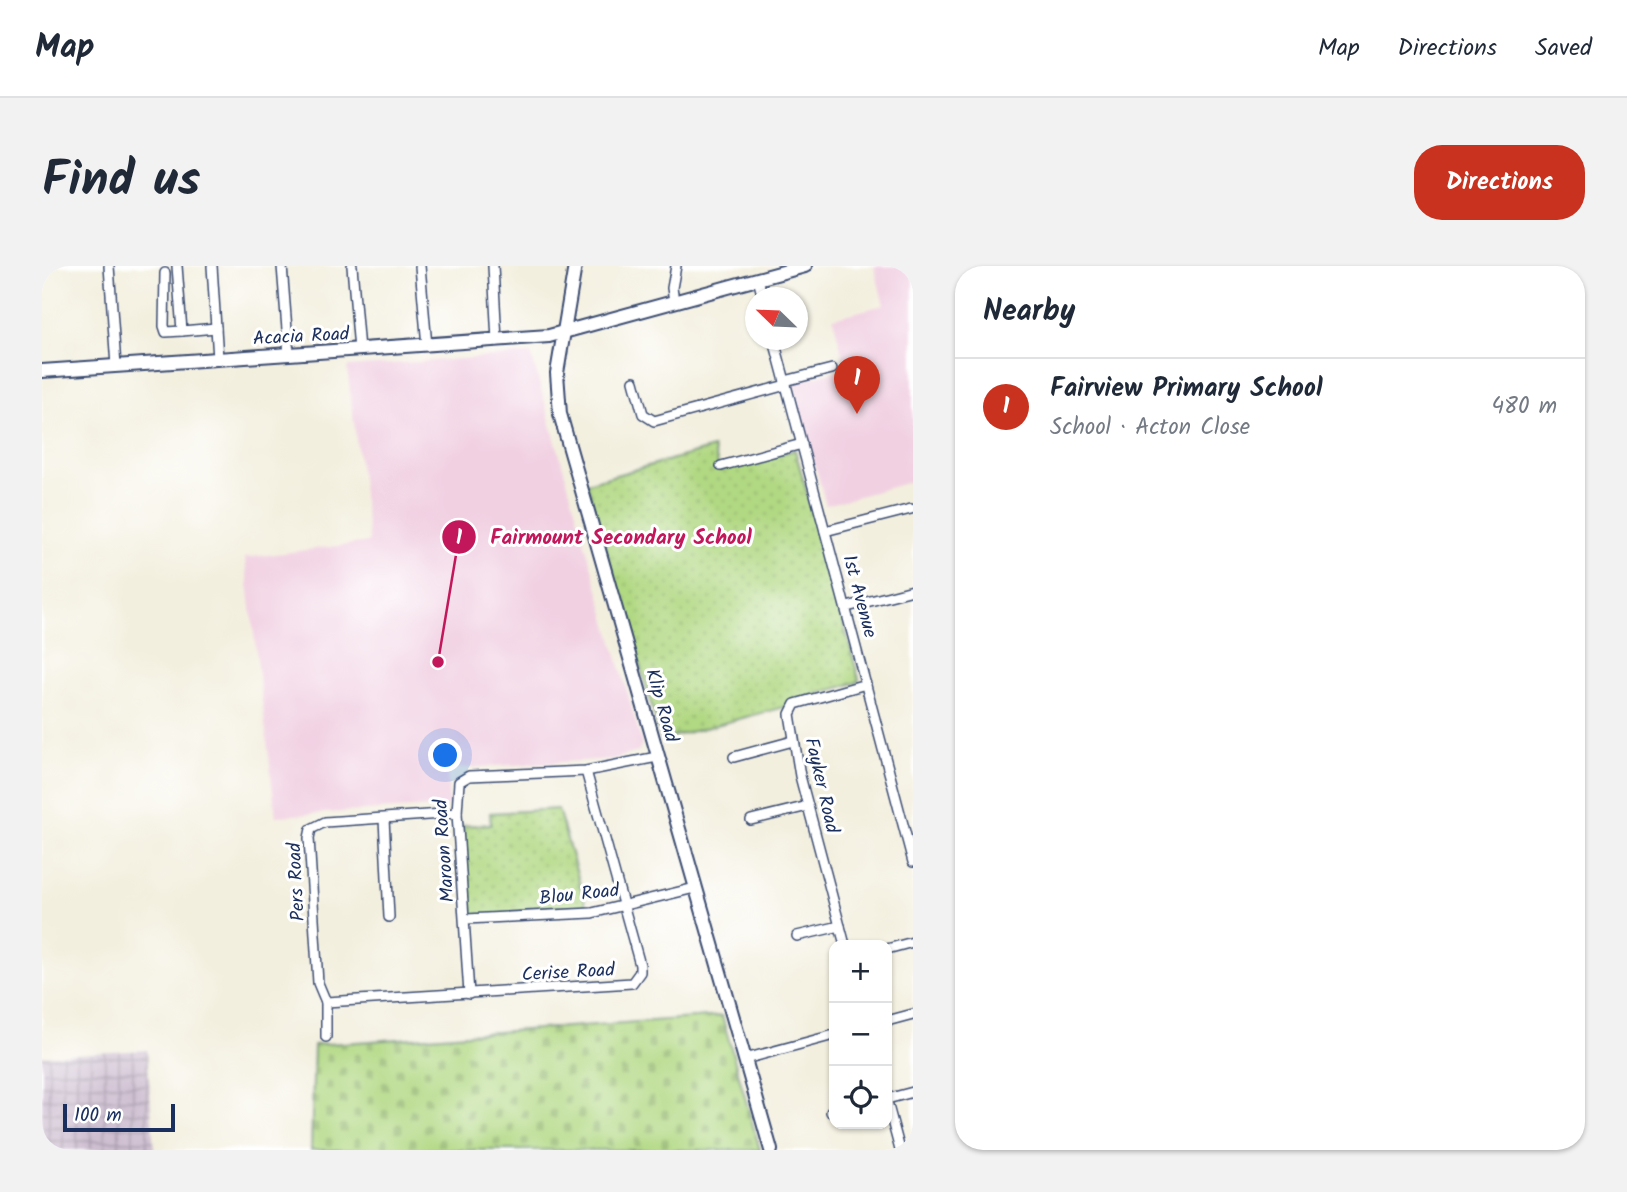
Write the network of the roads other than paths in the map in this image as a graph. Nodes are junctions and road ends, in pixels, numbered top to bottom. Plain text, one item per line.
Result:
1 (109, 266) edge
2 (177, 266) edge
3 (212, 266) edge
4 (282, 266) edge
5 (352, 266) edge
6 (420, 266) edge
7 (492, 266) edge
8 (575, 266) edge
9 (676, 266) edge
10 (805, 266) edge
11 (164, 273) dead end
12 (758, 279) junction
13 (760, 287) edge
14 (674, 301) junction
15 (216, 328) junction
16 (182, 331) junction
17 (562, 333) junction
18 (497, 341) junction
19 (427, 346) junction
20 (777, 350) edge
21 (359, 351) junction
22 (289, 355) junction
23 (218, 359) junction
24 (116, 366) junction
25 (832, 369) dead end
26 (42, 371) edge
27 (634, 381) dead end
28 (786, 383) junction
29 (802, 444) junction
30 (721, 466) dead end
31 (911, 509) dead end
32 (825, 531) junction
33 (913, 590) edge
34 (847, 607) junction
35 (866, 684) junction
36 (793, 741) junction
37 (657, 757) junction
38 (734, 757) dead end
39 (586, 771) junction
40 (808, 806) junction
41 (457, 813) junction
42 (384, 819) junction
43 (751, 820) dead end
44 (913, 862) edge
45 (695, 888) junction
46 (623, 908) junction
47 (389, 917) dead end
48 (466, 919) junction
49 (840, 926) junction
50 (797, 936) dead end
51 (844, 940) edge
52 (913, 942) edge
53 (892, 948) edge
54 (469, 994) junction
55 (326, 1002) junction
56 (913, 1014) edge
57 (892, 1020) edge
58 (829, 1036) edge
59 (326, 1037) dead end
60 (745, 1059) junction
61 (913, 1092) edge
62 (892, 1099) edge
63 (892, 1120) edge
64 (771, 1150) edge
65 (900, 1150) edge

1 - 24 street
2 - 16 street
3 - 15 street
4 - 22 street
5 - 21 street
6 - 19 street
7 - 18 street
8 - 17 street, Klip Road
9 - 14 street
10 - 12 street, Acacia Road
11 - 16 street
12 - 13 street
12 - 14 street, Acacia Road
14 - 17 street, Acacia Road
15 - 16 street
15 - 23 street
17 - 18 street, Acacia Road
17 - 37 street, Klip Road
18 - 19 street, Acacia Road
19 - 21 street, Acacia Road
20 - 28 street, 1st Avenue
21 - 22 street, Acacia Road
22 - 23 street, Acacia Road
23 - 24 street, Acacia Road
24 - 26 street, Acacia Road
25 - 28 street
27 - 28 street
28 - 29 street, 1st Avenue
29 - 30 street
29 - 32 street, 1st Avenue
31 - 32 street
32 - 34 street, 1st Avenue
33 - 34 street
34 - 35 street, 1st Avenue
35 - 36 street, Fayker Road
35 - 44 street, 1st Avenue
36 - 38 street
36 - 40 street, Fayker Road
37 - 39 street, Maroon Road
37 - 45 street, Klip Road
39 - 41 street, Maroon Road
39 - 46 street, Cerise Road
40 - 43 street
40 - 49 street, Fayker Road
41 - 42 street, Pers Road
41 - 48 street, Maroon Road
42 - 47 street
42 - 55 street, Pers Road
45 - 46 street, Blou Road
45 - 60 street, Klip Road
46 - 48 street, Blou Road
46 - 54 street, Cerise Road
48 - 54 street, Maroon Road
49 - 50 street
49 - 51 street, Fayker Road
52 - 53 street
54 - 55 street, Cerise Road
55 - 59 street, Pers Road
56 - 57 street
58 - 60 street
60 - 64 street, Klip Road
61 - 62 street
63 - 65 street

